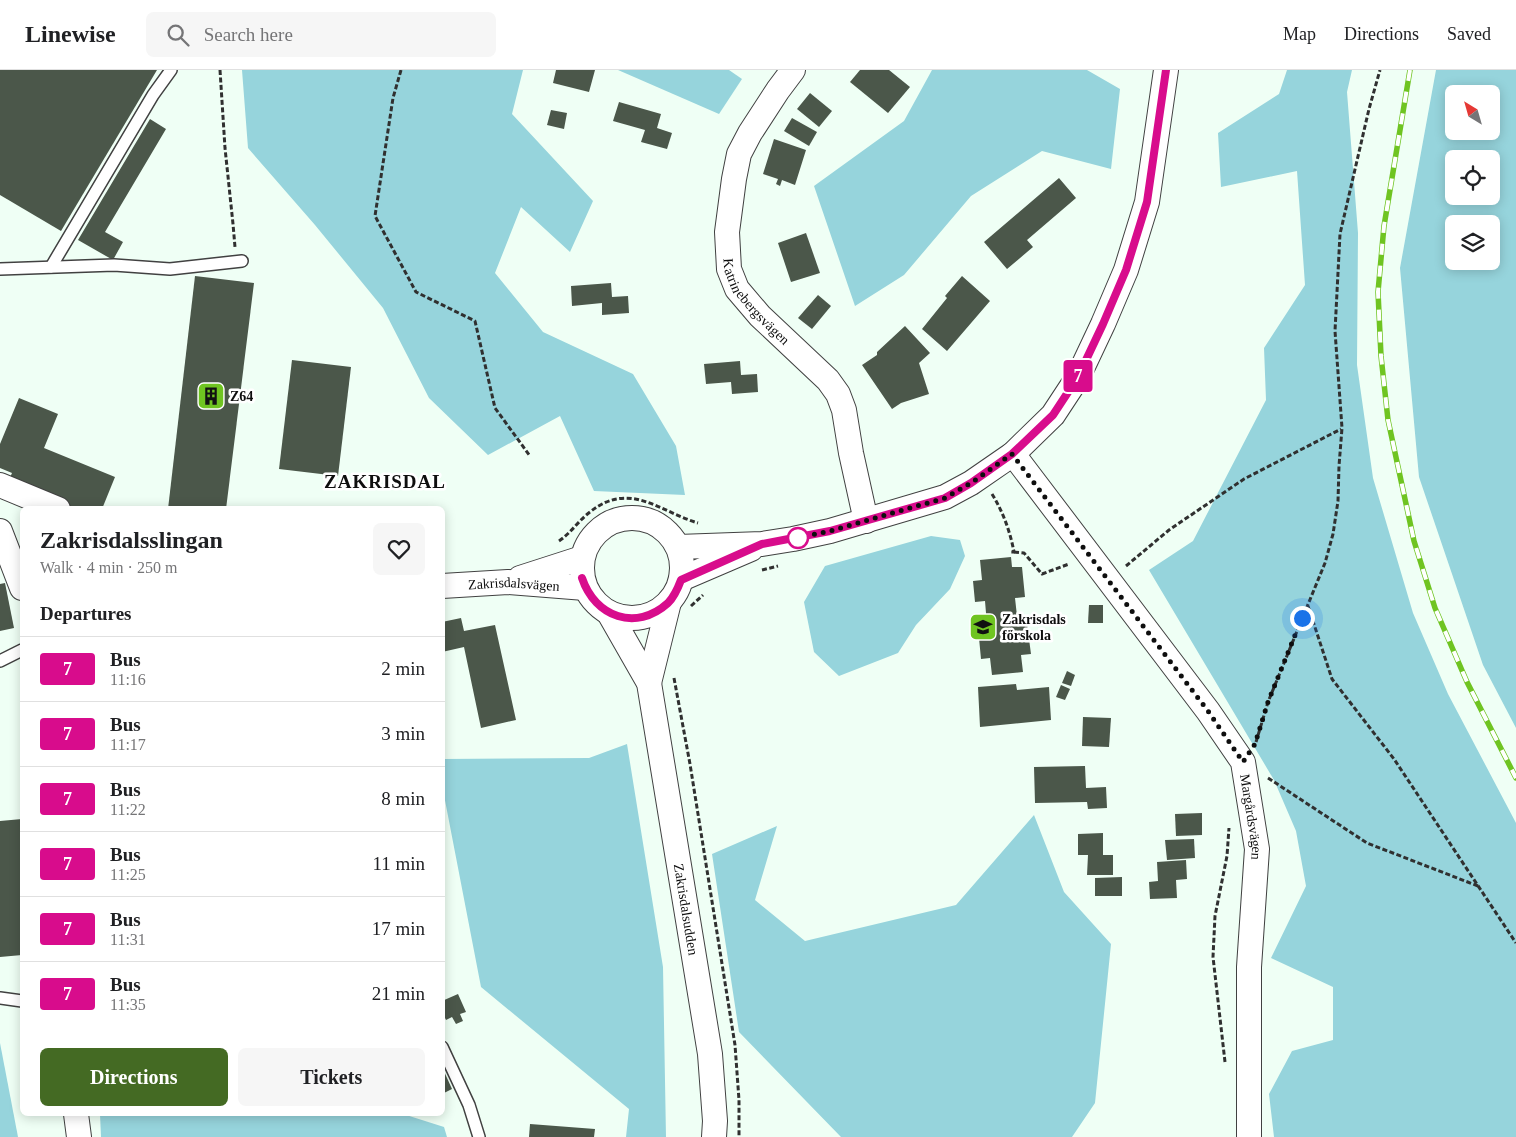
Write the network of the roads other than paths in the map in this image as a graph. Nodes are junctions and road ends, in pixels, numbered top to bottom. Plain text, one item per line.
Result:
1 (170, 70) edge
2 (793, 70) edge
3 (1166, 70) edge
4 (239, 262) road end
5 (51, 267) junction
6 (0, 269) edge
7 (1012, 454) junction
8 (0, 485) edge
9 (51, 506) edge
10 (866, 521) junction
11 (0, 531) edge
12 (678, 547) junction
13 (710, 556) junction
14 (582, 558) junction
15 (681, 580) junction
16 (508, 582) junction
17 (20, 583) edge
18 (445, 586) edge
19 (585, 588) junction
20 (678, 607) junction
21 (609, 613) junction
22 (20, 651) edge
23 (0, 661) edge
24 (650, 683) junction
25 (0, 998) edge
26 (20, 1001) edge
27 (445, 1055) edge
28 (76, 1116) edge
29 (79, 1137) edge
30 (479, 1137) edge
31 (714, 1137) edge
32 (1248, 1137) edge

1 - 5 lane
2 - 10 street, Katrinebergsvägen
3 - 7 street
4 - 5 lane
5 - 6 lane
7 - 10 street
7 - 32 street, Margårdsvägen
8 - 9 street
10 - 13 street
11 - 17 street
12 - 13 street
12 - 14 street
12 - 15 street
13 - 15 street
14 - 16 street
14 - 19 street
15 - 20 street
16 - 18 street, Zakrisdalsvägen
16 - 19 street, Zakrisdalsvägen
19 - 21 street
20 - 21 street
20 - 24 street, Zakrisdalsudden
21 - 24 street, Zakrisdalsudden
22 - 23 lane
24 - 31 street, Zakrisdalsudden
25 - 26 lane
27 - 30 lane
28 - 29 street

